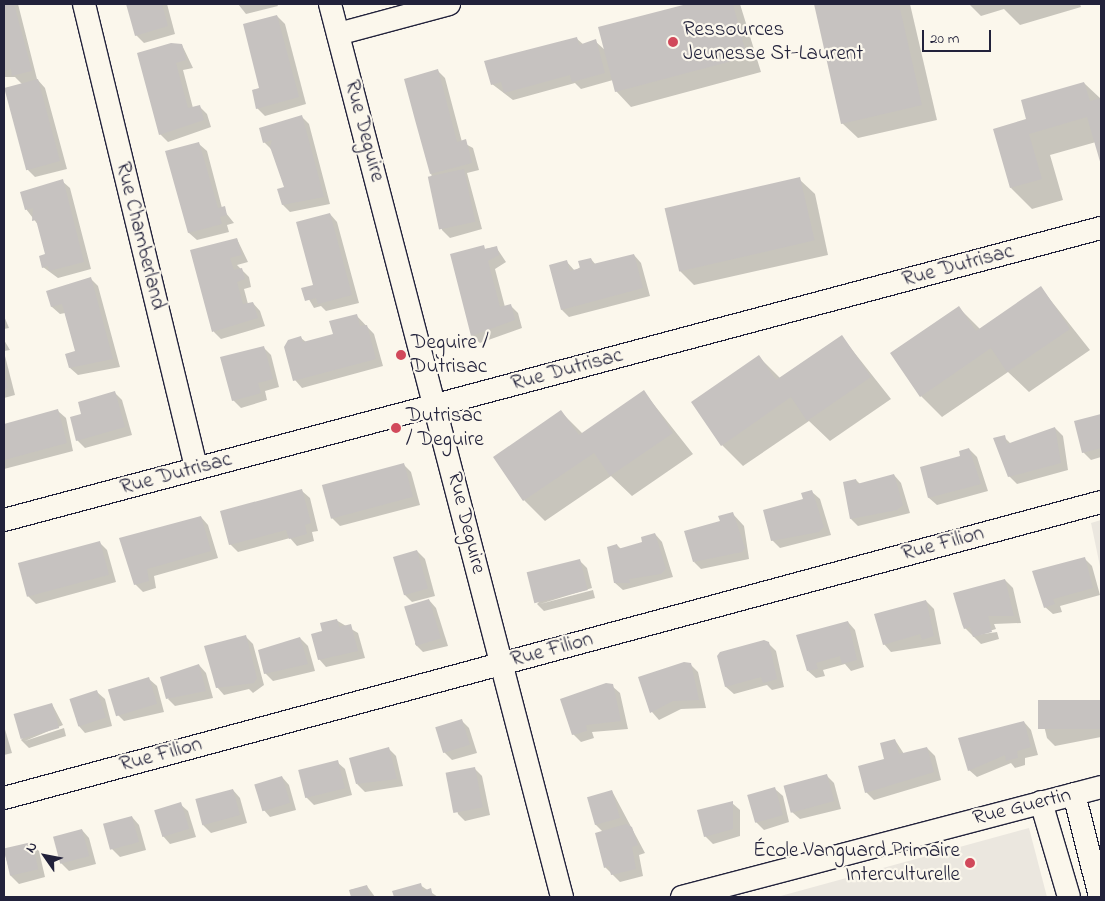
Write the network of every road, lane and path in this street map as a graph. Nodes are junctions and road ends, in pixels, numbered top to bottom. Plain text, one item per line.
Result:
1 (84, 4) edge
2 (330, 4) edge
3 (449, 4) edge
4 (338, 34) junction
5 (1101, 228) edge
6 (437, 404) junction
7 (196, 468) junction
8 (1101, 502) edge
9 (4, 520) edge
10 (501, 663) junction
11 (1101, 787) edge
12 (1074, 794) junction
13 (4, 798) edge
14 (1041, 802) junction
15 (562, 897) edge
16 (682, 897) edge
17 (1069, 897) edge
18 (1100, 897) edge

1 - 7 street, Rue Chamberland
2 - 4 street, Rue Deguire
3 - 4 street
4 - 6 street, Rue Deguire
5 - 6 street, Rue Dutrisac
6 - 7 street, Rue Dutrisac
6 - 10 street, Rue Deguire
7 - 9 street, Rue Dutrisac
8 - 10 street, Rue Filion
10 - 13 street, Rue Filion
10 - 15 street, Rue Deguire
11 - 12 street, Rue Guertin
12 - 14 street, Rue Guertin
12 - 18 street
14 - 16 street, Rue Guertin
14 - 17 street

